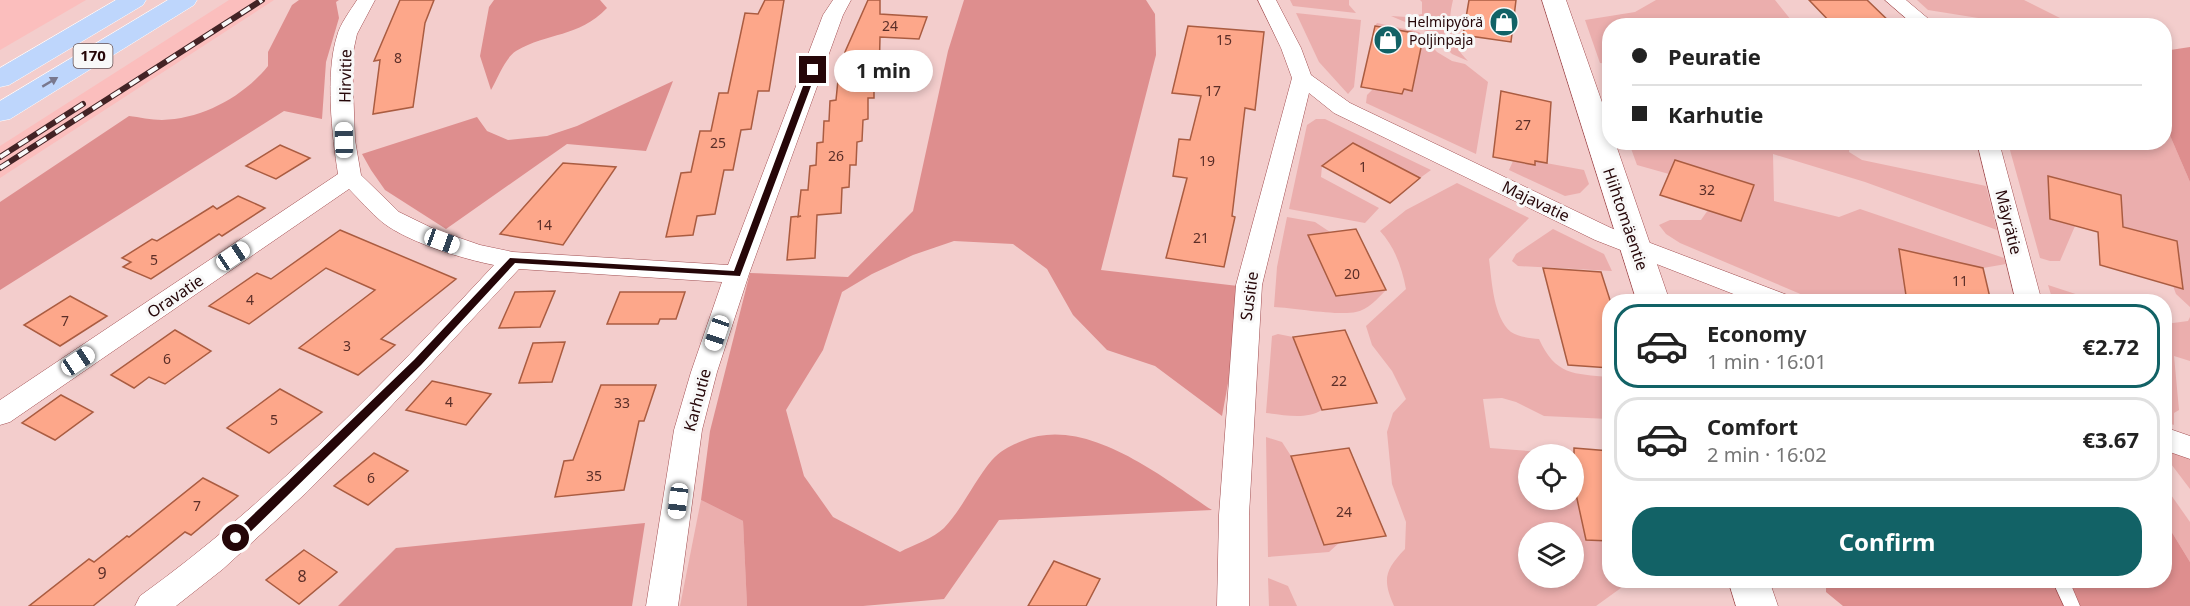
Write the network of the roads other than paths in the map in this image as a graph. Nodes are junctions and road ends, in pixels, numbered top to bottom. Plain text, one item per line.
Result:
1 (134, 0) edge
2 (185, 0) edge
3 (366, 0) edge
4 (842, 0) edge
5 (1267, 0) edge
6 (1554, 0) edge
7 (1894, 0) edge
8 (1918, 18) edge
9 (1302, 78) junction
10 (0, 79) edge
11 (0, 112) edge
12 (1602, 146) edge
13 (1603, 150) edge
14 (1990, 150) edge
15 (350, 177) junction
16 (1635, 246) junction
17 (513, 260) junction
18 (737, 274) junction
19 (1651, 294) edge
20 (1760, 294) edge
21 (2027, 294) edge
22 (0, 414) edge
23 (2172, 441) edge
24 (2190, 448) edge
25 (1751, 588) edge
26 (2064, 588) edge
27 (151, 606) edge
28 (662, 606) edge
29 (1233, 606) edge
30 (1757, 606) edge
31 (2072, 606) edge

1 - 10 highway, 170
11 -> 2 highway, 170
3 - 15 street, Hirvitie
4 - 18 street, Karhutie
5 - 9 street
6 - 12 street, Hiihtomäentie
7 - 8 street
9 - 16 street, Majavatie
9 - 29 street, Susitie
13 - 16 street, Hiihtomäentie
14 - 21 street, Mäyrätie
15 - 17 street
15 - 22 street, Oravatie
16 - 19 street, Hiihtomäentie
16 - 20 street, Majavatie
17 - 18 street
17 - 27 street
18 - 28 street, Karhutie
23 - 24 street
25 - 30 street
26 - 31 lane

